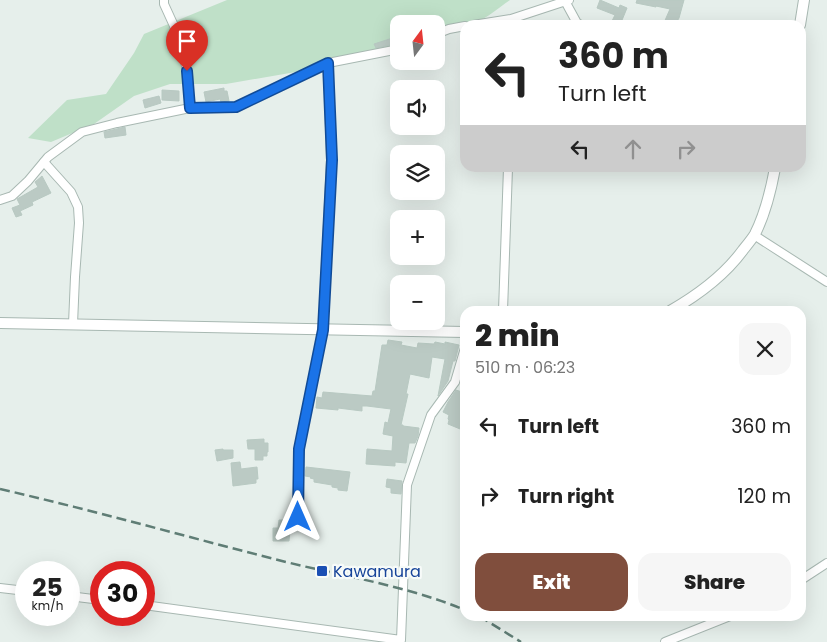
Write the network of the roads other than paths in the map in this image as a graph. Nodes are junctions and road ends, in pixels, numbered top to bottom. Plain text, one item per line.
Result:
1 (164, 0) edge
2 (567, 0) edge
3 (804, 0) edge
4 (504, 20) edge
5 (576, 20) edge
6 (801, 20) edge
7 (460, 27) edge
8 (445, 30) edge
9 (390, 52) edge
10 (328, 63) junction
11 (190, 108) junction
12 (44, 162) junction
13 (508, 172) edge
14 (774, 172) edge
15 (0, 200) edge
16 (754, 235) junction
17 (827, 282) edge
18 (503, 306) edge
19 (679, 306) edge
20 (0, 323) edge
21 (73, 324) junction
22 (323, 330) junction
23 (460, 332) edge
24 (460, 363) edge
25 (298, 517) dead end
26 (827, 563) edge
27 (806, 577) edge
28 (0, 588) edge
29 (15, 590) edge
30 (155, 606) edge
31 (718, 621) edge
32 (665, 642) edge

1 - 11 street
2 - 4 street
2 - 5 street
3 - 6 street
7 - 8 street
9 - 10 street
10 - 11 street
10 - 22 street
11 - 12 street
12 - 15 street
12 - 21 street
13 - 18 street
14 - 16 street
16 - 17 street
16 - 19 street
20 - 21 street
21 - 22 street
22 - 23 street
22 - 25 street
24 - 30 street
26 - 27 street
28 - 29 street
31 - 32 street

